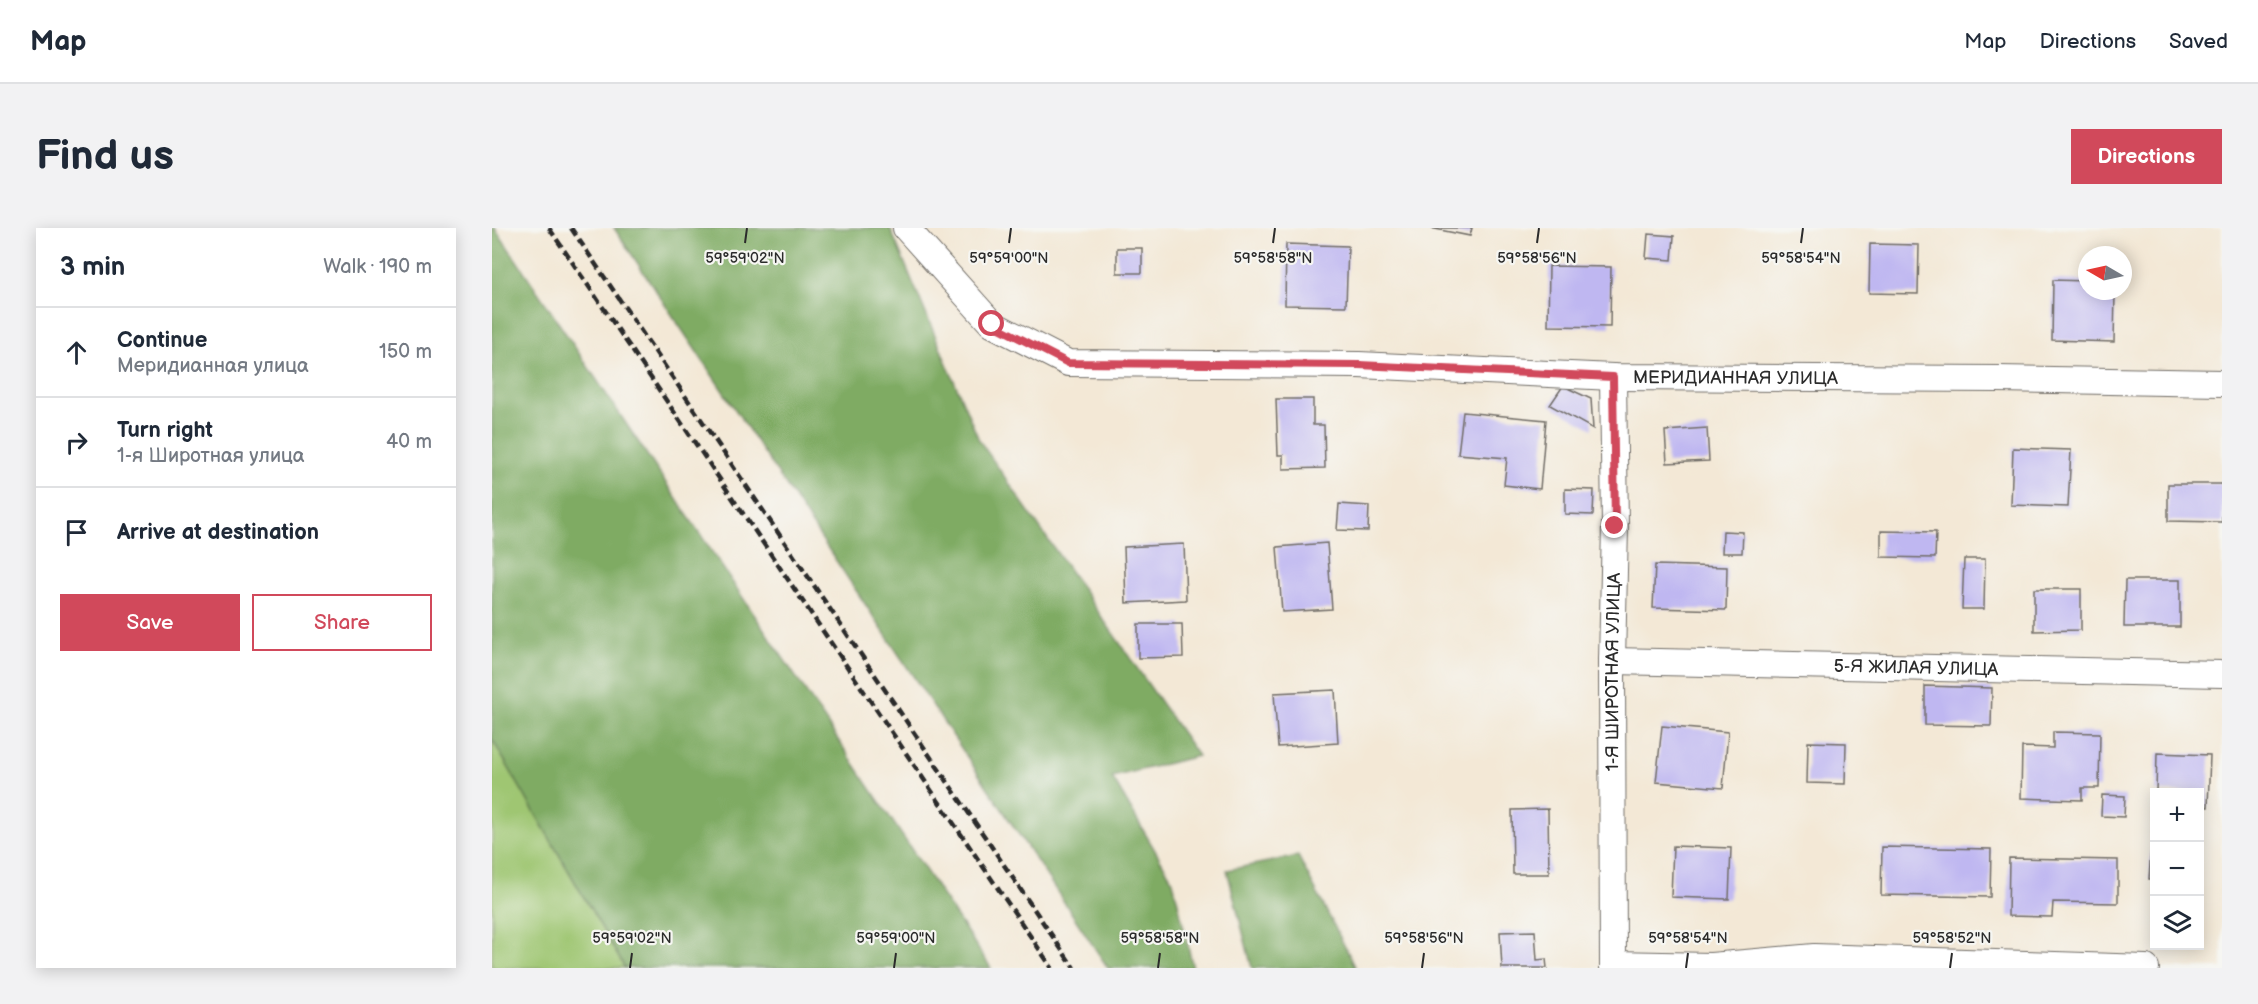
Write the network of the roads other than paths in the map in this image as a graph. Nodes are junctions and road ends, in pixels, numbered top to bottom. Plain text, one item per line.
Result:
1 (906, 228) edge
2 (1613, 377) junction
3 (2222, 383) edge
4 (1612, 661) junction
5 (2222, 674) edge
6 (1613, 966) edge
7 (2146, 968) edge

1 - 2 street, МЕРИДИАННАЯ УЛИЦА
2 - 3 street, МЕРИДИАННАЯ УЛИЦА
2 - 4 street, 1-Я ШИРОТНАЯ УЛИЦА
4 - 5 street, 5-Я ЖИЛАЯ УЛИЦА
4 - 6 street, 1-Я ШИРОТНАЯ УЛИЦА
6 - 7 street

